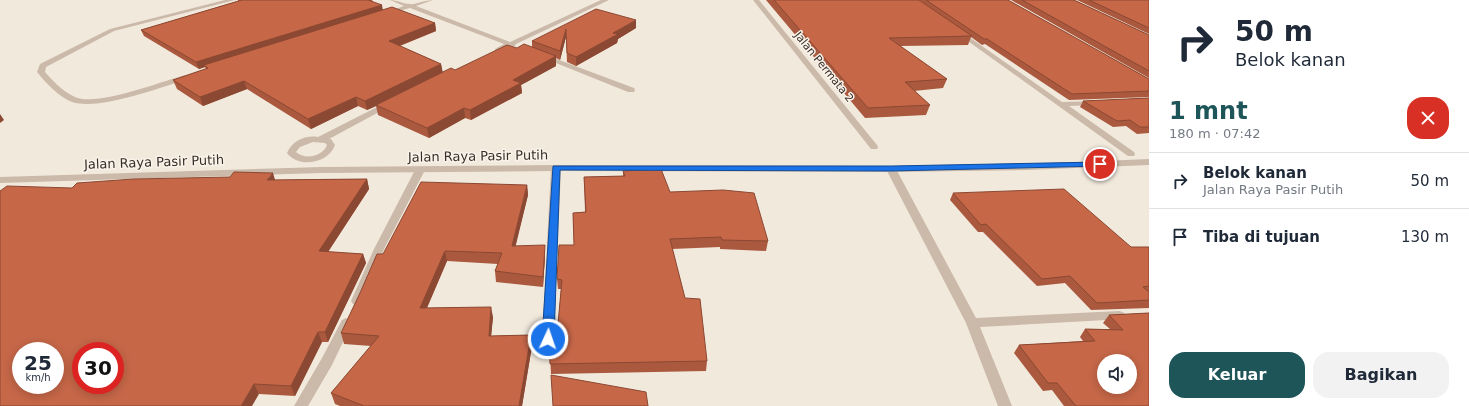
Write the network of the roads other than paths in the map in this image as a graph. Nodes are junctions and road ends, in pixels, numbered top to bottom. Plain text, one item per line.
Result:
1 (232, 0) edge
2 (393, 0) edge
3 (430, 0) edge
4 (606, 0) edge
5 (756, 0) edge
6 (410, 6) junction
7 (380, 16) edge
8 (951, 27) edge
9 (514, 45) junction
10 (489, 54) edge
11 (538, 54) edge
12 (192, 75) edge
13 (631, 90) dead end
14 (398, 100) edge
15 (1102, 102) edge
16 (1062, 104) junction
17 (321, 139) dead end
18 (874, 147) dead end
19 (1131, 154) dead end
20 (1149, 162) edge
21 (556, 168) junction
22 (892, 169) junction
23 (420, 170) junction
24 (0, 180) edge
25 (1134, 315) edge
26 (972, 323) junction
27 (548, 339) edge
28 (301, 406) edge
29 (1005, 406) edge

1 - 12 street
2 - 6 street
3 - 6 street
4 - 9 street
5 - 18 street, Jalan Permata 2
6 - 7 street
6 - 9 street
8 - 16 street
9 - 10 street
11 - 13 street
14 - 17 street
15 - 16 street
16 - 19 street
20 - 22 street, Jalan Raya Pasir Putih
21 - 22 street, Jalan Raya Pasir Putih
21 - 23 street, Jalan Raya Pasir Putih
21 - 27 street
22 - 26 street
23 - 24 street, Jalan Raya Pasir Putih
23 - 28 street
25 - 26 street
26 - 29 street

